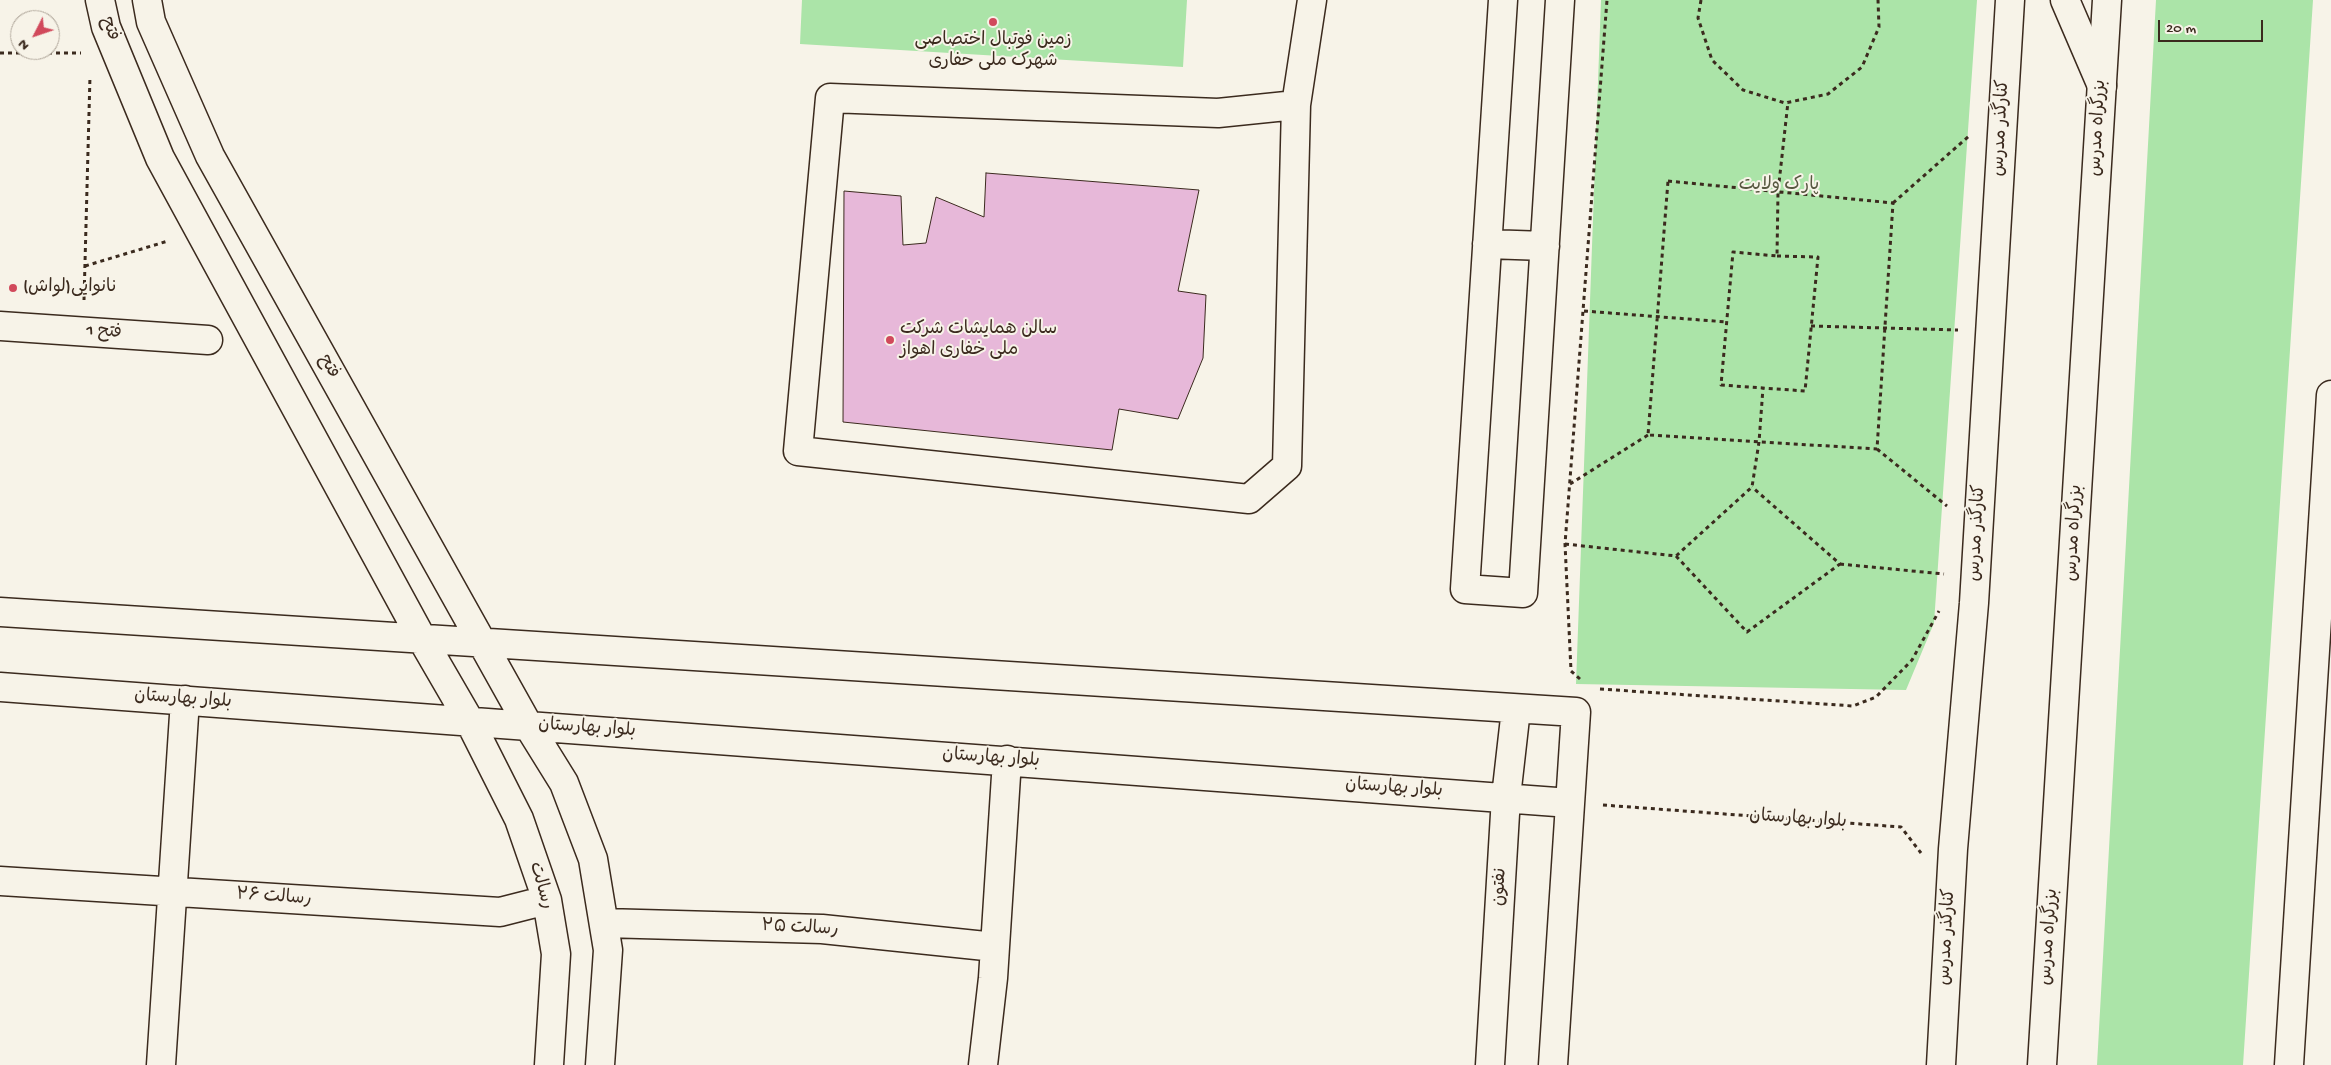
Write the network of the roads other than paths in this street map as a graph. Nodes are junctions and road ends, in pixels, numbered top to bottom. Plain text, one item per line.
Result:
1 (100, 0) edge
2 (146, 0) edge
3 (1312, 0) edge
4 (1503, 0) edge
5 (1560, 0) edge
6 (2010, 0) edge
7 (2065, 0) edge
8 (2107, 0) edge
9 (2102, 86) junction
10 (1296, 105) junction
11 (1488, 244) junction
12 (1545, 246) junction
13 (0, 326) edge
14 (208, 340) dead end
15 (2331, 395) edge
16 (0, 612) edge
17 (422, 639) junction
18 (482, 642) junction
19 (0, 687) edge
20 (185, 700) junction
21 (1516, 708) junction
22 (469, 720) junction
23 (528, 725) junction
24 (1007, 760) junction
25 (1506, 797) junction
26 (1570, 803) junction
27 (0, 881) edge
28 (172, 892) junction
29 (547, 900) junction
30 (604, 923) junction
31 (995, 947) junction
32 (161, 1065) edge
33 (549, 1065) edge
34 (600, 1065) edge
35 (983, 1065) edge
36 (1490, 1065) edge
37 (1553, 1065) edge
38 (1941, 1065) edge
39 (2042, 1065) edge
40 (2289, 1065) edge

1 - 17 main road, فتح
2 - 18 main road, فتح
3 - 10 main road
4 - 11 main road
5 - 12 main road
6 - 38 main road, کنارگذر مدرس
7 - 9 main road
8 - 9 main road, بزرگراه مدرس
9 - 39 main road, بزرگراه مدرس
10 - 10 main road
11 - 12 main road
11 - 12 main road
13 - 14 main road, فتح 1
15 - 40 main road
16 - 17 main road
17 - 18 main road
17 - 22 main road, فتح
18 - 21 main road
18 - 23 main road, فتح
19 - 20 main road, بلوار بهارستان
20 - 22 main road, بلوار بهارستان
20 - 28 main road
21 - 25 main road, نفتون
21 - 26 main road
22 - 23 main road, بلوار بهارستان
22 - 29 main road, رسالت
23 - 24 main road, بلوار بهارستان
23 - 30 main road
24 - 25 main road, بلوار بهارستان
24 - 31 main road
25 - 26 main road, بلوار بهارستان
25 - 36 main road, نفتون
26 - 37 main road
27 - 28 main road, رسالت ۲۶
28 - 29 main road, رسالت ۲۶
28 - 32 main road
29 - 33 main road, رسالت
30 - 31 main road, رسالت ۲۵
30 - 34 main road
31 - 35 main road

